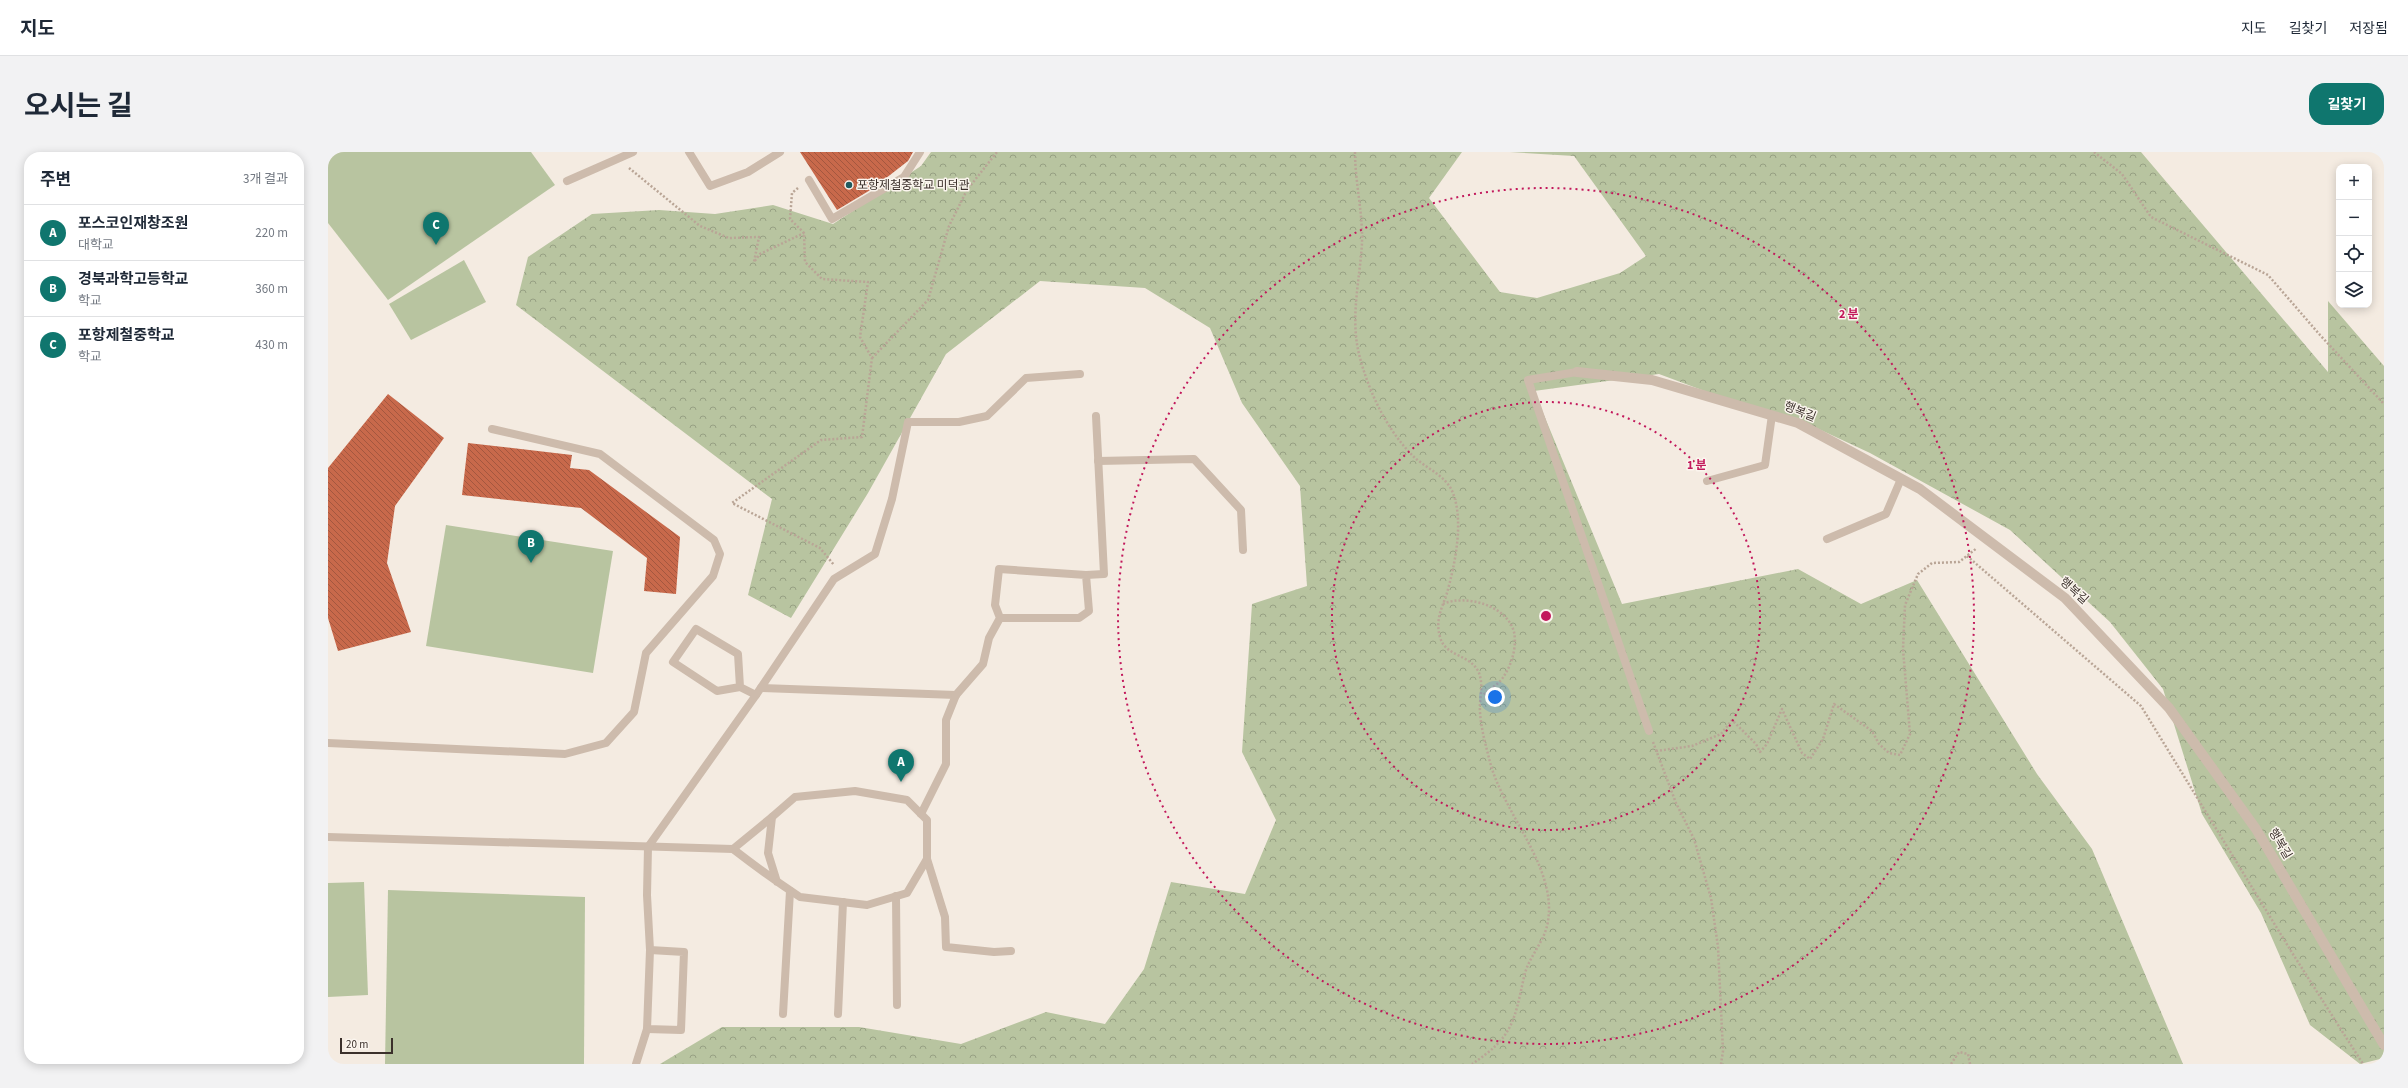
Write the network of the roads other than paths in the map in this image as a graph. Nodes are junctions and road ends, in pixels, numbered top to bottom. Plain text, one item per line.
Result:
1 (633, 152) edge
2 (689, 152) edge
3 (780, 152) edge
4 (920, 152) edge
5 (808, 180) road end
6 (567, 181) dead end
7 (1577, 372) joint
8 (1080, 374) dead end
9 (1096, 416) dead end
10 (1772, 416) junction
11 (492, 429) dead end
12 (1098, 461) junction
13 (1901, 479) junction
14 (1707, 481) dead end
15 (1827, 539) dead end
16 (1243, 550) dead end
17 (1086, 575) junction
18 (1000, 618) junction
19 (740, 687) junction
20 (758, 692) junction
21 (956, 695) junction
22 (1649, 731) dead end
23 (328, 743) edge
24 (921, 814) junction
25 (772, 817) junction
26 (328, 837) edge
27 (648, 847) junction
28 (733, 849) junction
29 (927, 859) junction
30 (777, 882) junction
31 (790, 891) junction
32 (896, 896) junction
33 (843, 902) junction
34 (650, 950) junction
35 (1011, 951) dead end
36 (897, 1005) dead end
37 (782, 1014) dead end
38 (838, 1014) dead end
39 (647, 1029) junction
40 (2384, 1045) edge
41 (636, 1064) edge

1 - 6 lane
2 - 3 lane
4 - 5 lane
7 - 10 street, 행복길
7 - 22 lane
8 - 20 lane
9 - 12 lane
10 - 13 street, 행복길
10 - 14 lane
11 - 23 lane
12 - 16 lane
12 - 17 lane
13 - 15 lane
13 - 40 street, 행복길
17 - 18 lane
17 - 18 lane
18 - 21 lane
19 - 19 lane
19 - 20 lane
20 - 21 lane
20 - 27 lane
21 - 24 lane
24 - 25 lane
24 - 29 lane
25 - 28 lane
25 - 30 lane
26 - 27 lane
27 - 28 lane
27 - 34 lane
28 - 30 lane
29 - 32 lane
29 - 35 lane
30 - 31 lane
31 - 33 lane
31 - 37 lane
32 - 33 lane
32 - 36 lane
33 - 38 lane
34 - 39 lane
34 - 39 lane
39 - 41 lane

